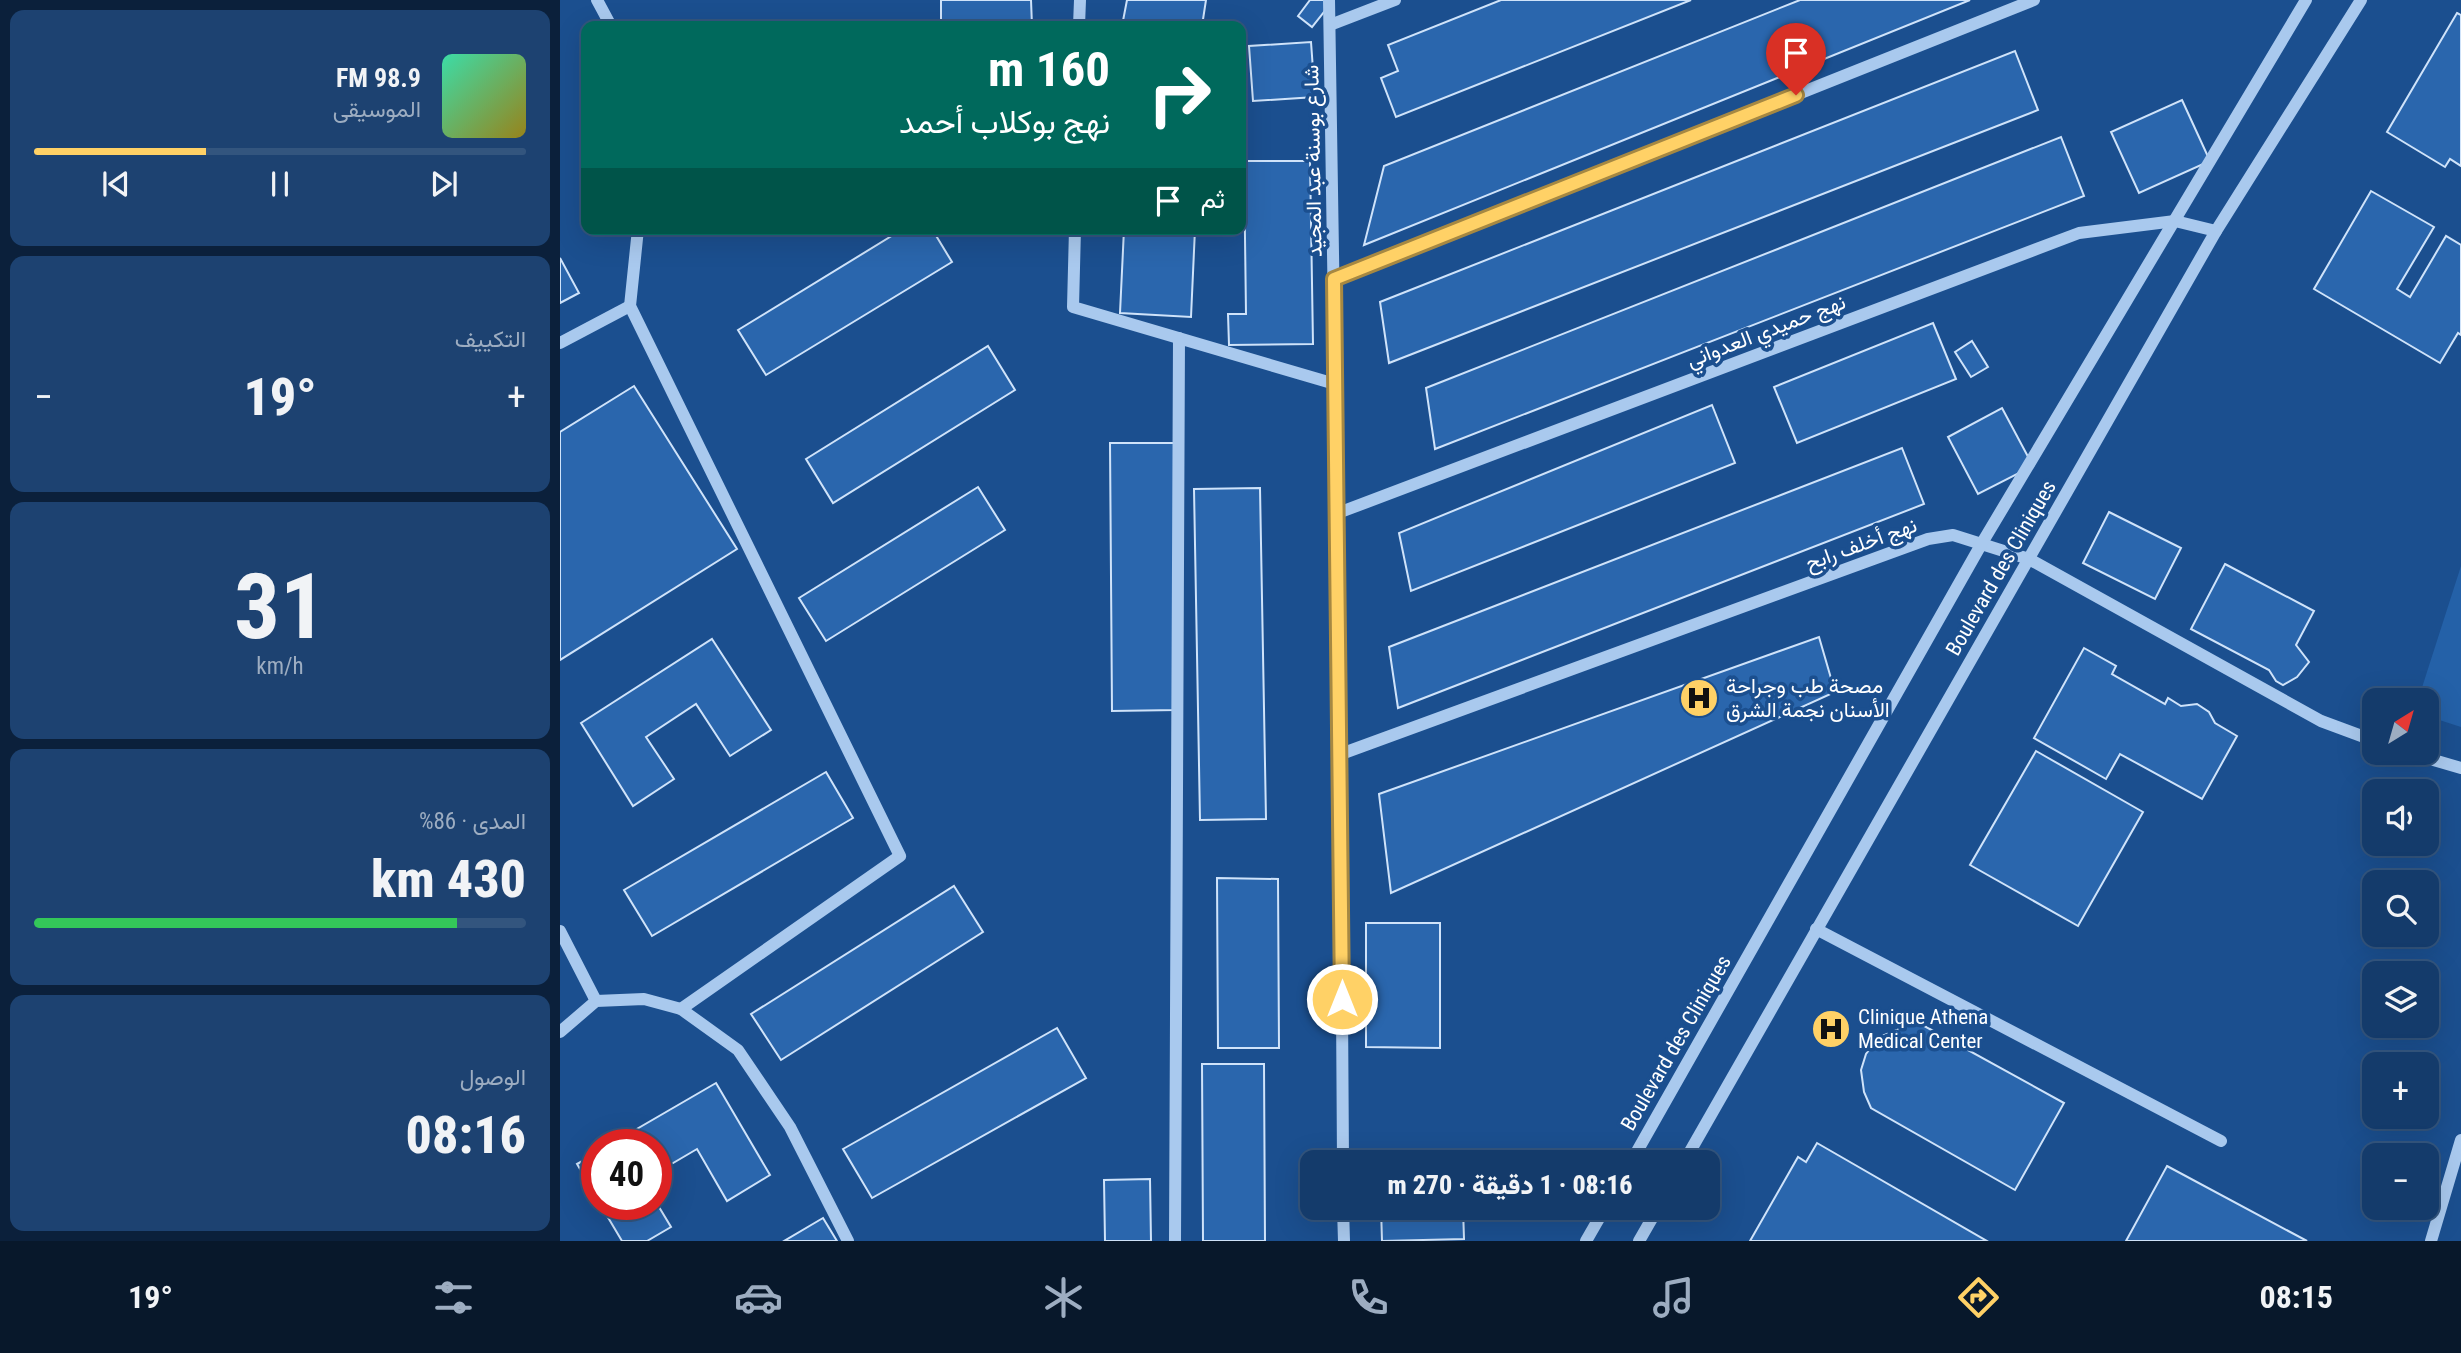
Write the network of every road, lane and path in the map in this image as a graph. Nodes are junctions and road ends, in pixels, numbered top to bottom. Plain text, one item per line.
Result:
1 (597, 0) edge
2 (1080, 0) edge
3 (1329, 0) edge
4 (1395, 0) edge
5 (2306, 0) edge
6 (2361, 0) edge
7 (2028, 1) edge
8 (608, 21) edge
9 (1079, 21) edge
10 (1331, 25) junction
11 (2175, 221) junction
12 (2216, 231) junction
13 (638, 235) edge
14 (1075, 235) edge
15 (1334, 279) junction
16 (630, 306) junction
17 (1180, 338) junction
18 (560, 343) edge
19 (1335, 384) junction
20 (1338, 513) junction
21 (1982, 543) junction
22 (2029, 559) junction
23 (2362, 736) edge
24 (1340, 754) junction
25 (2440, 762) edge
26 (2461, 768) edge
27 (1816, 929) junction
28 (560, 931) edge
29 (596, 1001) junction
30 (681, 1009) junction
31 (560, 1032) edge
32 (2461, 1140) edge
33 (2221, 1141) dead end
34 (1343, 1150) edge
35 (1638, 1150) edge
36 (1691, 1150) edge
37 (1343, 1220) edge
38 (1598, 1220) edge
39 (1651, 1220) edge
40 (848, 1241) edge
41 (1175, 1241) edge
42 (1344, 1241) edge
43 (1586, 1241) edge
44 (1639, 1241) edge
45 (2431, 1241) edge

1 - 8 street
2 - 9 street
3 - 10 street, شارع بوسنة عبد المجيد
4 - 10 street
5 - 11 street, Boulevard des Cliniques
6 - 12 street, Boulevard des Cliniques
7 - 15 street
10 - 15 street, شارع بوسنة عبد المجيد
11 - 12 street, نهج حميدي العدواني
11 - 20 street, نهج حميدي العدواني
11 - 21 street, Boulevard des Cliniques
12 - 22 street, Boulevard des Cliniques
13 - 16 street
14 - 17 street
15 - 19 street, شارع بوسنة عبد المجيد
16 - 18 street
16 - 30 street
17 - 19 street
17 - 41 street
19 - 20 street, شارع بوسنة عبد المجيد
20 - 24 street, شارع بوسنة عبد المجيد
21 - 22 street, نهج أخلف رابح
21 - 24 street, نهج أخلف رابح
21 - 35 street, Boulevard des Cliniques
22 - 23 street, نهج أخلف رابح
22 - 27 street, Boulevard des Cliniques
24 - 34 street, شارع بوسنة عبد المجيد
25 - 26 street
27 - 33 street
27 - 36 street, Boulevard des Cliniques
28 - 29 street
29 - 30 street
29 - 31 street
30 - 40 street
32 - 45 street
37 - 42 street
38 - 43 street
39 - 44 street

